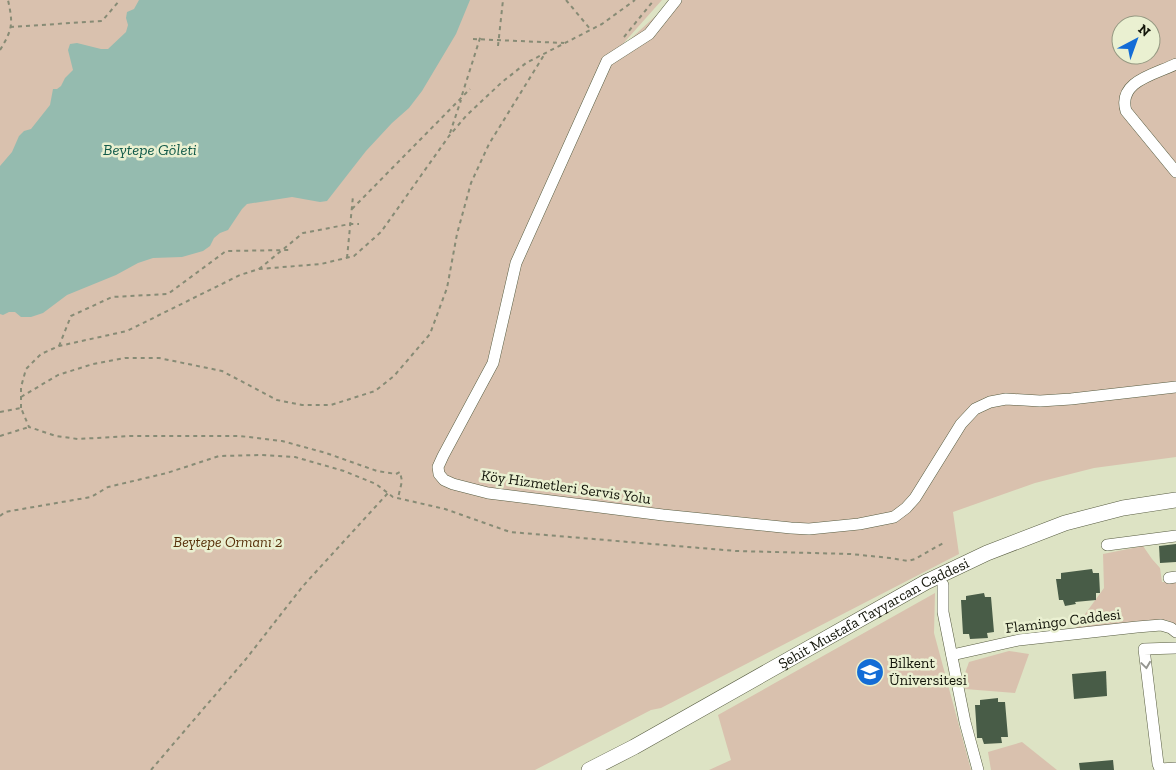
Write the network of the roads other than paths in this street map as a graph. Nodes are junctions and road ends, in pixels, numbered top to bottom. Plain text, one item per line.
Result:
1 (676, 0) edge
2 (1176, 64) edge
3 (1176, 172) edge
4 (1176, 387) edge
5 (1176, 500) edge
6 (1176, 536) edge
7 (1107, 545) dead end
8 (943, 585) dead end
9 (1176, 632) edge
10 (1176, 648) edge
11 (952, 655) junction
12 (1176, 768) edge
13 (589, 770) edge
14 (978, 770) edge

1 - 4 street, Köy Hizmetleri Servis Yolu
2 - 3 street
5 - 13 main road, Şehit Mustafa Tayyarcan Caddesi
6 - 7 street
8 - 11 street
9 - 11 street, Flamingo Caddesi
10 -> 12 street
11 - 14 street

